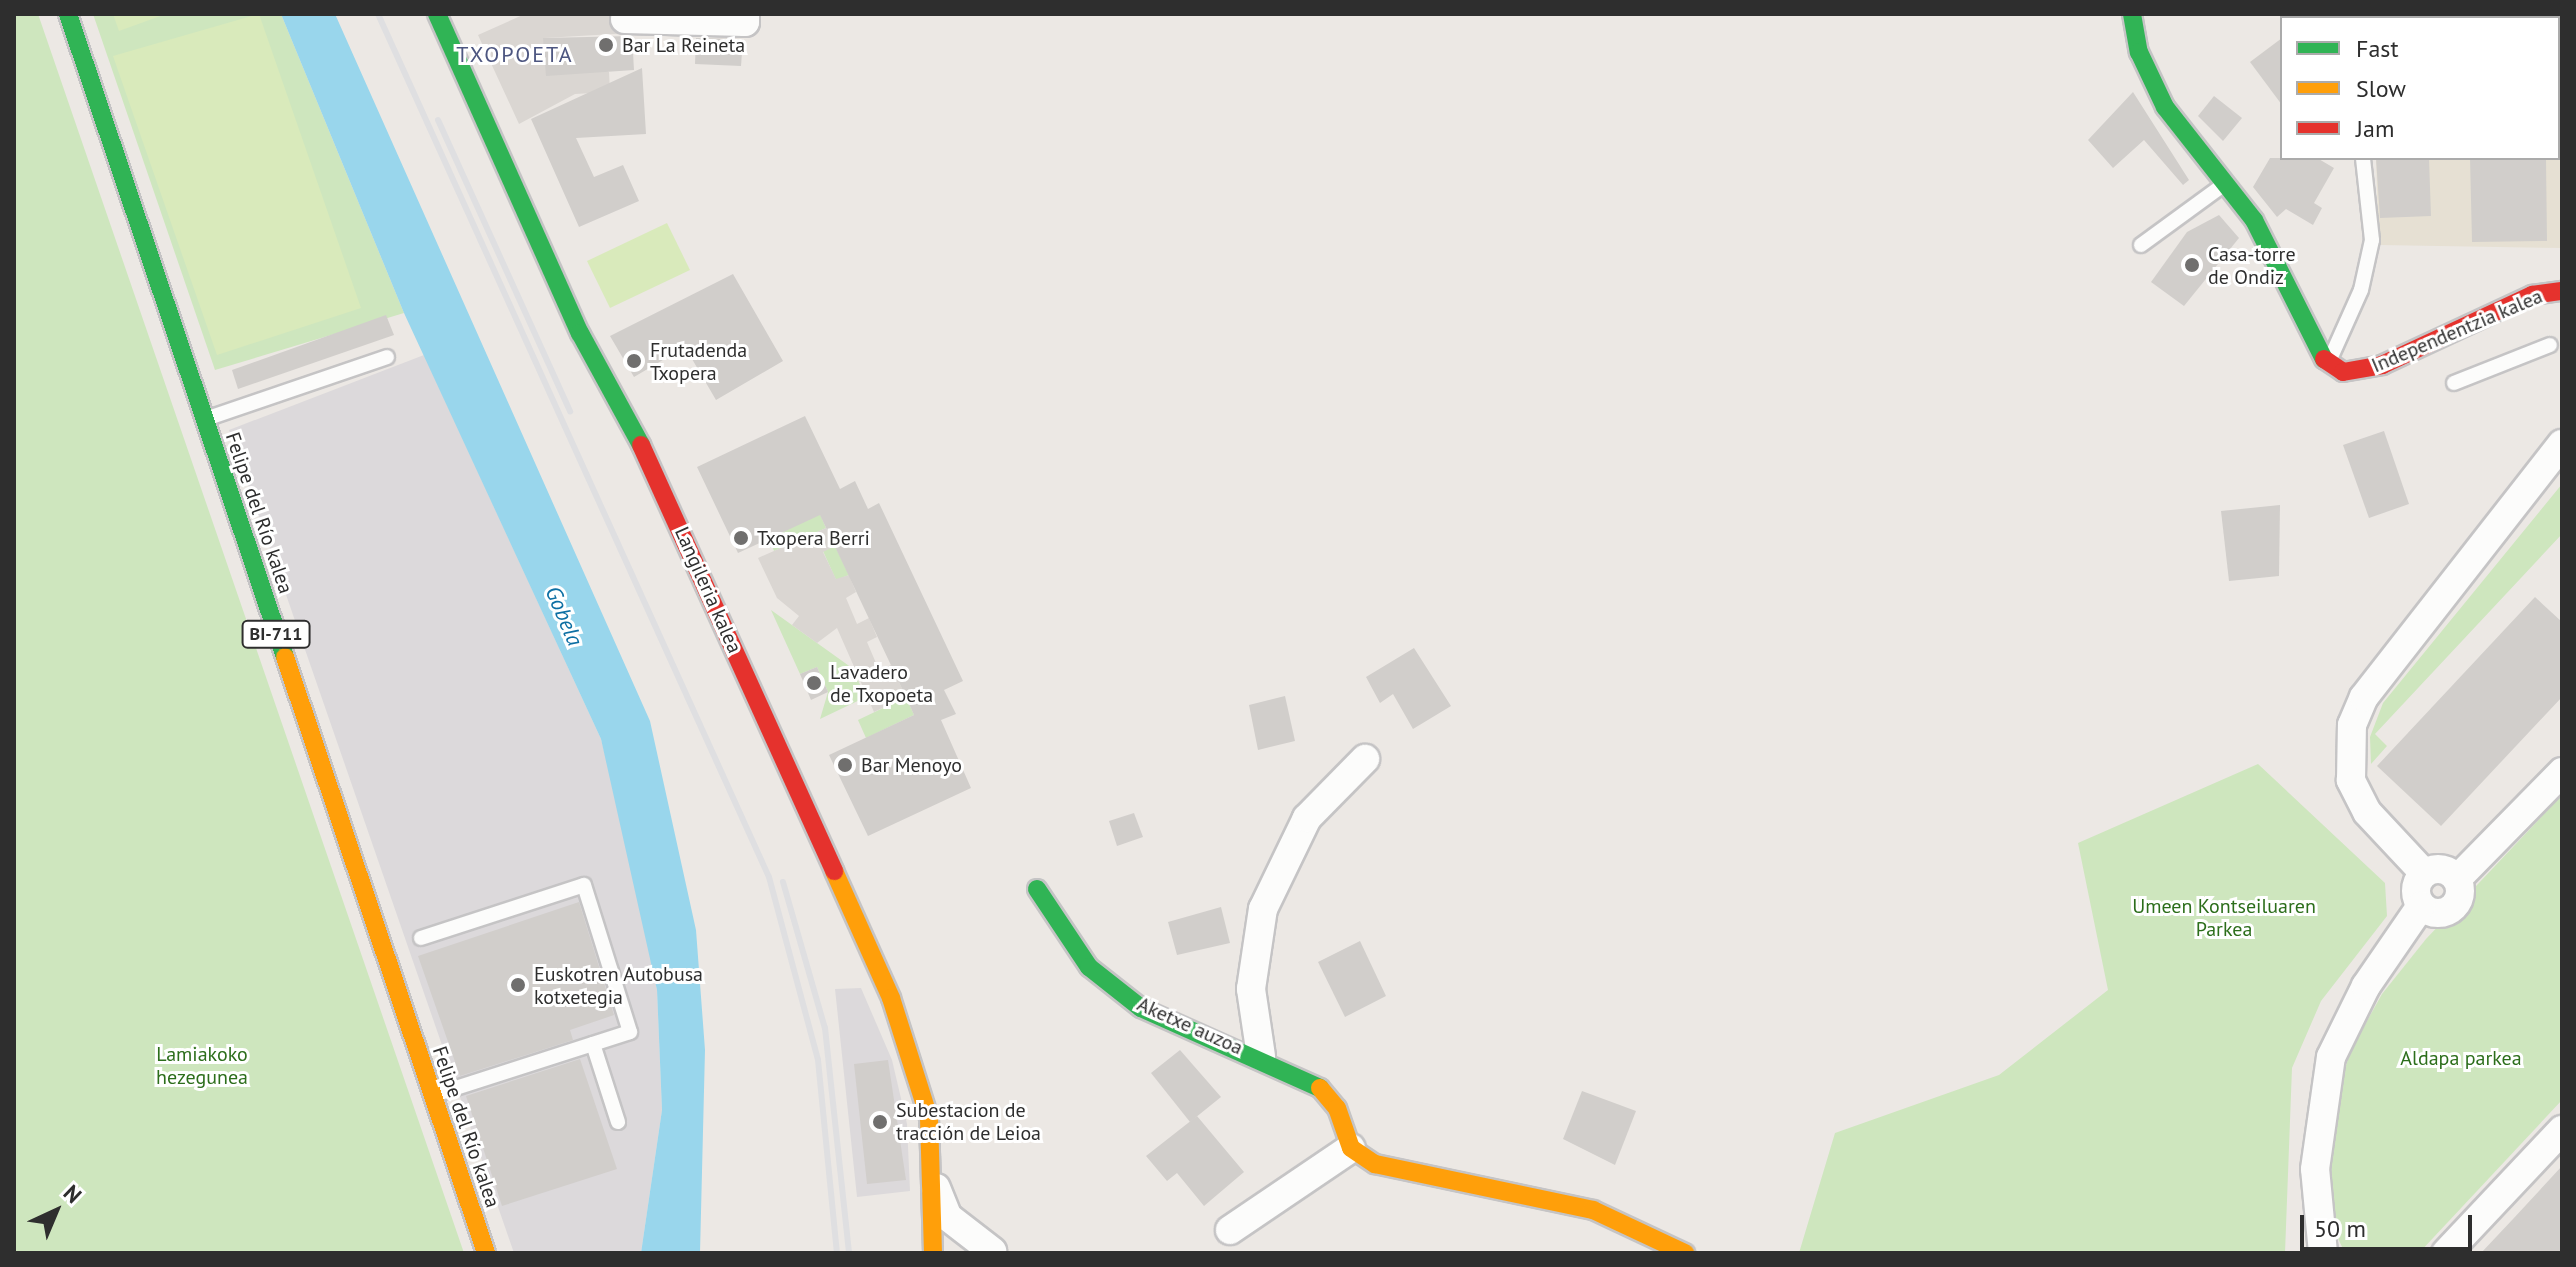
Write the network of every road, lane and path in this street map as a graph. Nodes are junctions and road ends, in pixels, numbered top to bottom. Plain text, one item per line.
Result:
1 (68, 14) edge
2 (459, 14) edge
3 (745, 14) edge
4 (2132, 14) edge
5 (438, 18) edge
6 (625, 19) dead end
7 (2363, 160) edge
8 (2222, 186) junction
9 (2141, 245) dead end
10 (2562, 291) edge
11 (2550, 345) dead end
12 (387, 357) dead end
13 (2327, 364) junction
14 (2454, 383) dead end
15 (204, 420) junction
16 (2562, 444) edge
17 (1365, 759) dead end
18 (2562, 772) edge
19 (2424, 873) junction
20 (2457, 879) junction
21 (1037, 889) dead end
22 (2421, 906) junction
23 (421, 938) dead end
24 (593, 1044) junction
25 (1261, 1056) junction
26 (433, 1096) junction
27 (618, 1122) dead end
28 (2562, 1130) edge
29 (1351, 1148) junction
30 (933, 1182) junction
31 (1230, 1230) dead end
32 (2318, 1250) edge
33 (991, 1252) edge
34 (486, 1253) edge
35 (933, 1253) edge
36 (1685, 1253) edge
37 (2446, 1253) edge

1 - 15 street, Felipe del Río kalea / BI-711
2 - 5 lane
3 - 6 street
4 - 8 street
5 - 30 street, Langileria kalea
7 - 13 lane
8 - 9 lane
8 - 13 street
10 - 13 street, Independentzia kalea
11 - 14 lane
12 - 15 lane
15 - 26 street, Felipe del Río kalea / BI-711
16 - 19 street
17 - 25 street
18 - 20 street
19 - 20 street
19 - 22 street
20 - 22 street
21 - 25 street, Aketxe auzoa
22 - 32 street
23 - 24 lane
24 - 26 lane
24 - 27 lane
25 - 29 street, Aketxe auzoa
26 - 34 street, Felipe del Río kalea / BI-711
28 - 37 street
29 - 31 street
29 - 36 street
30 - 33 street, Langileria kalea
30 - 35 street, Langileria kalea

